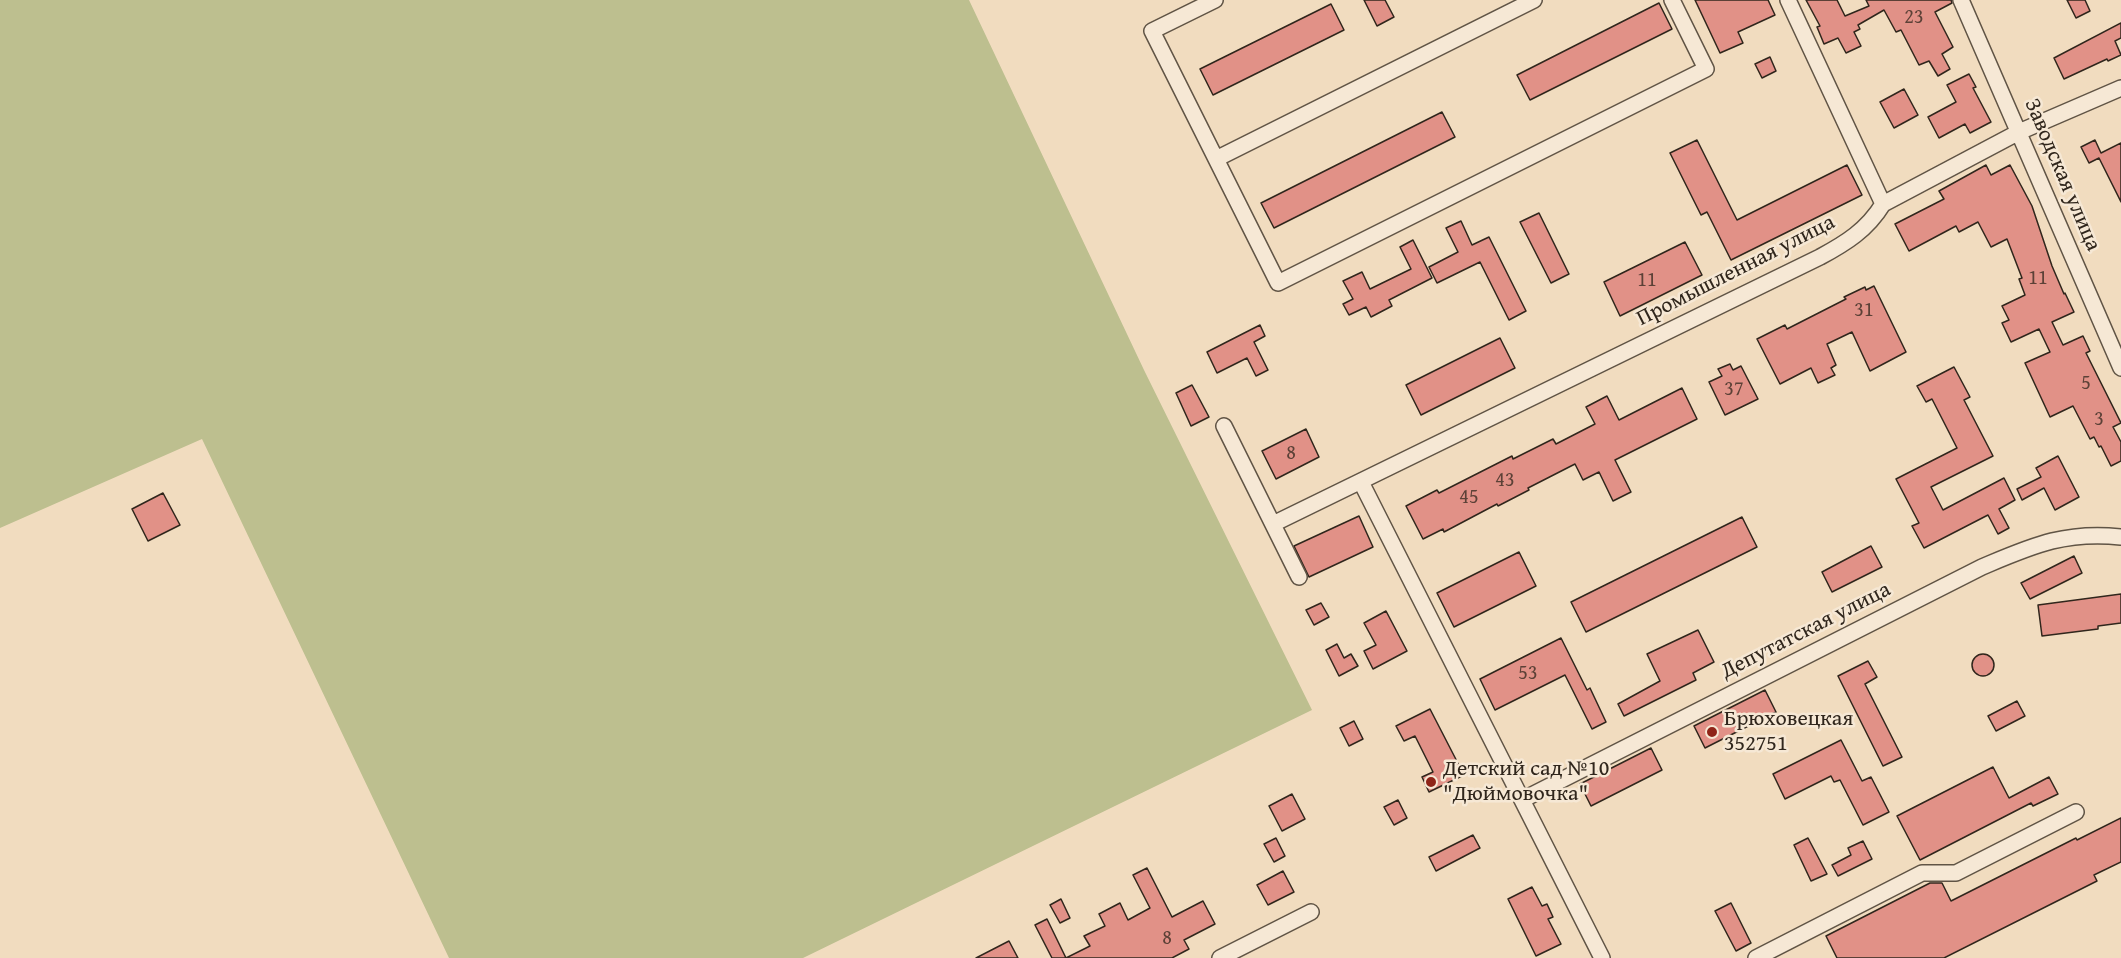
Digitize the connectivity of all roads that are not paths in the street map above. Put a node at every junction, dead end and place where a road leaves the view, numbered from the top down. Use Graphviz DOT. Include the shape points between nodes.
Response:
graph roads {
  1 [pos="1215,0"];
  2 [pos="1534,0"];
  3 [pos="1672,0"];
  4 [pos="1788,0"];
  5 [pos="1961,0"];
  6 [pos="2121,88"];
  7 [pos="2019,132"];
  8 [pos="1216,159"];
  9 [pos="1883,204"];
  10 [pos="2119,359"];
  11 [pos="1224,426"];
  12 [pos="1361,482"];
  13 [pos="1273,524"];
  14 [pos="2121,537"];
  15 [pos="1299,576"];
  16 [pos="1522,800"];
  17 [pos="2076,812"];
  18 [pos="1311,912"];
  19 [pos="1220,958"];
  20 [pos="1602,958"];
  21 [pos="1756,958"];
  1 -- 8 [label="street" via="1152,31"];
  2 -- 8 [label="street"];
  3 -- 8 [label="street" via="1706,69 1278,283"];
  4 -- 9 [label="street"];
  5 -- 7 [label="street, Заводская улица"];
  6 -- 7 [label="street, Промышленная улица"];
  7 -- 9 [label="street, Промышленная улица"];
  7 -- 10 [label="street, Заводская улица"];
  9 -- 12 [label="street, Промышленная улица" via="1861,232 1820,257"];
  11 -- 13 [label="street"];
  12 -- 13 [label="street, Промышленная улица"];
  12 -- 16 [label="street"];
  13 -- 15 [label="street"];
  14 -- 16 [label="street, Депутатская улица" via="2060,538 1982,567"];
  16 -- 20 [label="street"];
  17 -- 21 [label="street" via="1956,873 1922,873"];
  18 -- 19 [label="street"];
}
